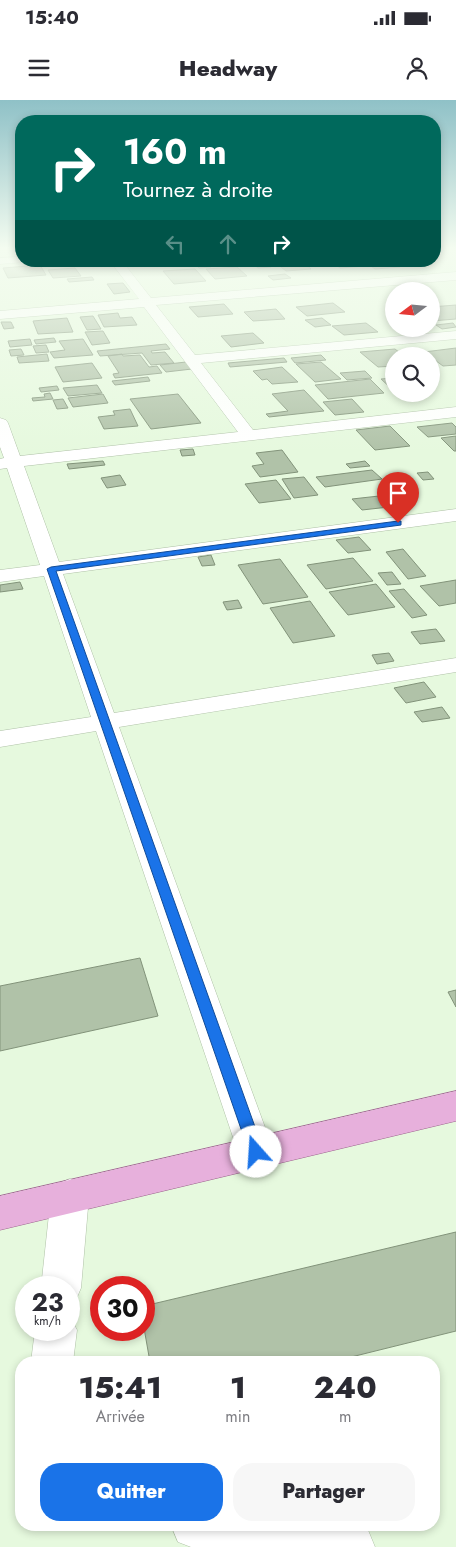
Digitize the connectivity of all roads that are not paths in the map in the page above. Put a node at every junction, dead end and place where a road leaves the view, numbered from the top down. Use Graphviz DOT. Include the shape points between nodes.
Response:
graph roads {
  1 [pos="160,318"];
  2 [pos="456,335"];
  3 [pos="191,360"];
  4 [pos="456,412"];
  5 [pos="0,423"];
  6 [pos="249,436"];
  7 [pos="7,463"];
  8 [pos="456,515"];
  9 [pos="51,569"];
  10 [pos="0,576"];
  11 [pos="456,664"];
  12 [pos="105,722"];
  13 [pos="0,739"];
  14 [pos="456,1106"];
  15 [pos="256,1152"];
  16 [pos="70,1196"];
  17 [pos="0,1213"];
  18 [pos="62,1276"];
  19 [pos="55,1341"];
  20 [pos="53,1356"];
  21 [pos="238,1531"];
  22 [pos="352,1547"];
  1 -- 3 [label="street"];
  2 -- 3 [label="street"];
  3 -- 6 [label="street"];
  4 -- 6 [label="street"];
  5 -- 7 [label="street"];
  6 -- 7 [label="street"];
  7 -- 9 [label="street"];
  8 -- 9 [label="street"];
  9 -- 10 [label="street"];
  9 -- 12 [label="street"];
  11 -- 12 [label="street"];
  12 -- 13 [label="street"];
  12 -- 15 [label="street"];
  14 -- 15 [label="main road"];
  15 -- 16 [label="main road"];
  16 -- 17 [label="main road"];
  16 -- 18 [label="street"];
  19 -- 20 [label="street"];
  21 -- 22 [label="street"];
}
